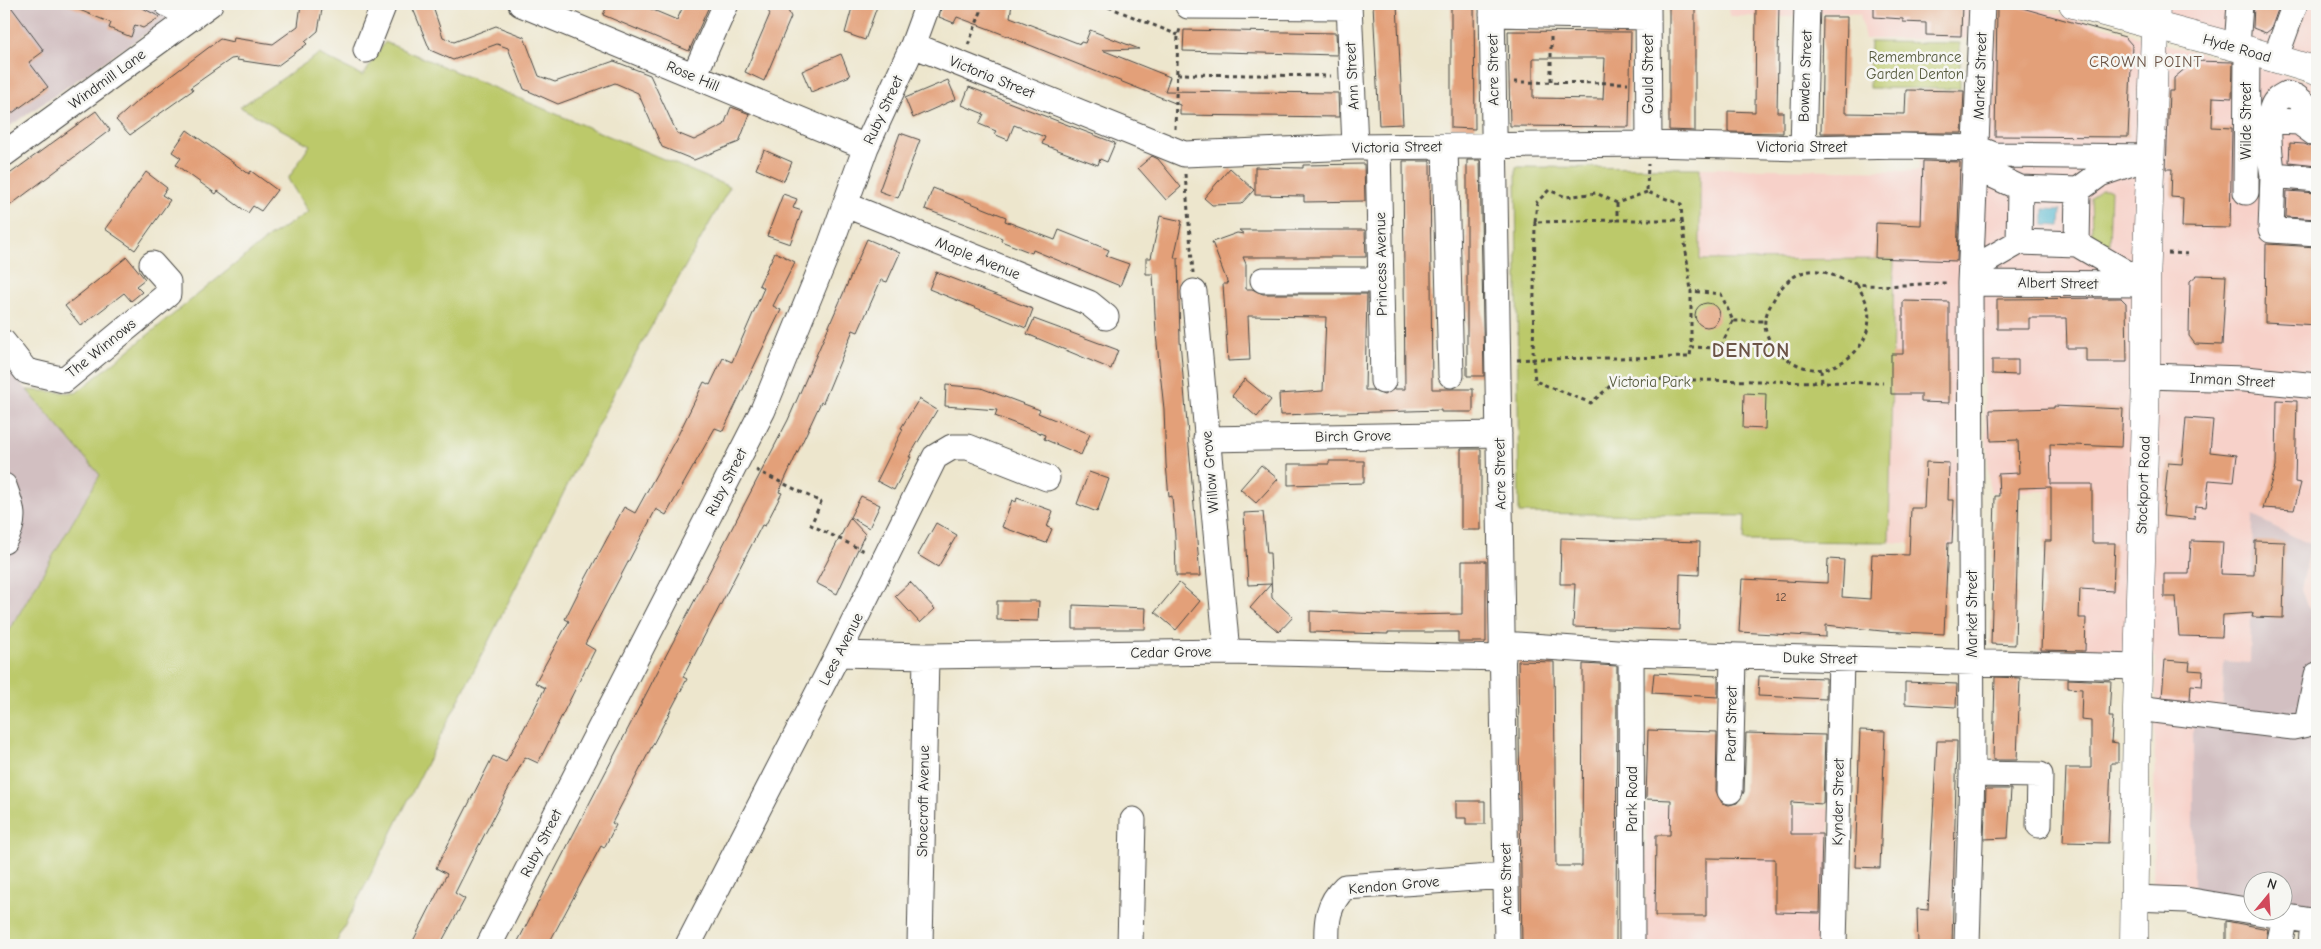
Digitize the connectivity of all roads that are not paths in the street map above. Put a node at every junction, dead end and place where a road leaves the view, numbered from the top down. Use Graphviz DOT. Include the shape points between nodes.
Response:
graph roads {
  1 [pos="167,4"];
  2 [pos="384,4"];
  3 [pos="521,4"];
  4 [pos="726,4"];
  5 [pos="928,4"];
  6 [pos="1807,4"];
  7 [pos="1982,4"];
  8 [pos="2073,4"];
  9 [pos="2240,4"];
  10 [pos="2295,4"];
  11 [pos="1188,6"];
  12 [pos="1349,6"];
  13 [pos="1492,9"];
  14 [pos="200,10"];
  15 [pos="1648,10"];
  16 [pos="570,13"];
  17 [pos="2156,14"];
  18 [pos="913,45"];
  19 [pos="2242,49"];
  20 [pos="366,50"];
  21 [pos="2275,59"];
  22 [pos="2317,71"];
  23 [pos="694,76"];
  24 [pos="2317,114"];
  25 [pos="2270,128"];
  26 [pos="2317,135"];
  27 [pos="2317,140"];
  28 [pos="1649,144"];
  29 [pos="1495,146"];
  30 [pos="866,147"];
  31 [pos="1367,147"];
  32 [pos="1445,147"];
  33 [pos="1803,148"];
  34 [pos="1977,148"];
  35 [pos="4,154"];
  36 [pos="2151,157"];
  37 [pos="2274,175"];
  38 [pos="2317,178"];
  39 [pos="2020,188"];
  40 [pos="2078,190"];
  41 [pos="2246,192"];
  42 [pos="846,205"];
  43 [pos="2317,233"];
  44 [pos="2019,242"];
  45 [pos="2076,244"];
  46 [pos="152,264"];
  47 [pos="1263,280"];
  48 [pos="1381,280"];
  49 [pos="1970,283"];
  50 [pos="2146,284"];
  51 [pos="1194,292"];
  52 [pos="1106,317"];
  53 [pos="4,343"];
  54 [pos="1451,375"];
  55 [pos="2146,376"];
  56 [pos="1383,381"];
  57 [pos="2317,386"];
  58 [pos="1499,434"];
  59 [pos="1206,439"];
  60 [pos="1047,478"];
  61 [pos="4,486"];
  62 [pos="4,541"];
  63 [pos="1503,651"];
  64 [pos="1227,652"];
  65 [pos="838,654"];
  66 [pos="1631,654"];
  67 [pos="926,656"];
  68 [pos="1733,657"];
  69 [pos="1841,659"];
  70 [pos="1972,662"];
  71 [pos="2138,667"];
  72 [pos="2317,675"];
  73 [pos="2136,708"];
  74 [pos="1972,774"];
  75 [pos="1730,791"];
  76 [pos="1133,820"];
  77 [pos="2039,825"];
  78 [pos="1506,876"];
  79 [pos="2134,898"];
  80 [pos="2244,910"];
  81 [pos="2294,921"];
  82 [pos="2284,922"];
  83 [pos="2314,930"];
  84 [pos="489,945"];
  85 [pos="688,945"];
  86 [pos="920,945"];
  87 [pos="1130,945"];
  88 [pos="1327,945"];
  89 [pos="1507,945"];
  90 [pos="1632,945"];
  91 [pos="1834,945"];
  92 [pos="1967,945"];
  93 [pos="2134,945"];
  94 [pos="2279,945"];
  1 -- 14 [label="street"];
  2 -- 20 [label="street"];
  3 -- 16 [label="street, Rose Hill"];
  4 -- 23 [label="street"];
  5 -- 18 [label="street, Ruby Street"];
  6 -- 33 [label="street, Bowden Street"];
  7 -- 34 [label="street, Market Street"];
  8 -- 17 [label="main road, Hyde Road"];
  9 -- 19 [label="street, Wilde Street"];
  10 -- 21 [label="street"];
  11 -- 12 [label="street"];
  12 -- 31 [label="street, Ann Street" via="1352,76"];
  13 -- 15 [label="street" via="1551,13"];
  13 -- 29 [label="street, Acre Street"];
  14 -- 35 [label="street, Windmill Lane"];
  15 -- 28 [label="street, Gould Street"];
  16 -- 23 [label="street, Rose Hill"];
  17 -- 19 [label="main road, Hyde Road"];
  17 -- 36 [label="main road, Stockport Road"];
  18 -- 30 [label="street, Ruby Street"];
  18 -- 31 [label="street, Victoria Street" via="1179,152"];
  19 -- 21 [label="main road, Hyde Road"];
  19 -- 41 [label="street, Wilde Street"];
  21 -- 22 [label="main road, Hyde Road"];
  23 -- 30 [label="street, Rose Hill"];
  24 -- 25 [label="street" via="2296,97 2286,94 2276,100 2270,110"];
  25 -- 26 [label="street" via="2299,122"];
  25 -- 27 [label="street"];
  25 -- 37 [label="street"];
  28 -- 29 [label="street, Victoria Street"];
  28 -- 33 [label="street, Victoria Street"];
  29 -- 32 [label="street, Victoria Street"];
  29 -- 58 [label="street, Acre Street"];
  30 -- 42 [label="street, Ruby Street"];
  31 -- 32 [label="street, Victoria Street"];
  31 -- 48 [label="street, Princess Avenue"];
  32 -- 54 [label="street"];
  33 -- 34 [label="street, Victoria Street"];
  34 -- 36 [label="street" via="1994,156"];
  34 -- 39 [label="street" via="1990,174"];
  34 -- 49 [label="street, Market Street"];
  36 -- 40 [label="street" via="2100,174"];
  36 -- 50 [label="main road, Stockport Road"];
  37 -- 38 [label="street"];
  37 -- 43 [label="street" via="2271,230"];
  39 -- 40 [label="street"];
  39 -- 44 [label="street"];
  40 -- 45 [label="street"];
  42 -- 52 [label="street, Maple Avenue" via="1090,303"];
  42 -- 84 [label="street, Ruby Street" via="763,410"];
  44 -- 45 [label="street"];
  44 -- 49 [label="street" via="1986,261"];
  45 -- 50 [label="street"];
  46 -- 53 [label="street, The Winnows" via="168,282 168,294 64,380 26,371"];
  47 -- 48 [label="street"];
  48 -- 56 [label="street, Princess Avenue"];
  49 -- 50 [label="street, Albert Street"];
  49 -- 70 [label="street, Market Street"];
  50 -- 55 [label="main road, Stockport Road"];
  51 -- 59 [label="street, Willow Grove"];
  55 -- 57 [label="street, Inman Street" via="2245,379"];
  55 -- 71 [label="main road, Stockport Road"];
  58 -- 59 [label="street, Birch Grove"];
  58 -- 63 [label="street, Acre Street"];
  59 -- 64 [label="street, Willow Grove"];
  60 -- 65 [label="street, Lees Avenue" via="968,447 952,448 935,457"];
  61 -- 62 [label="street" via="14,511"];
  63 -- 64 [label="street, Cedar Grove"];
  63 -- 66 [label="street, Duke Street"];
  63 -- 78 [label="street, Acre Street"];
  64 -- 67 [label="street, Cedar Grove"];
  65 -- 67 [label="street, Cedar Grove"];
  65 -- 85 [label="street, Lees Avenue"];
  66 -- 68 [label="street, Duke Street"];
  66 -- 90 [label="street, Park Road"];
  67 -- 86 [label="street, Shoecroft Avenue"];
  68 -- 69 [label="street, Duke Street"];
  68 -- 75 [label="street, Peart Street"];
  69 -- 70 [label="street, Duke Street"];
  69 -- 91 [label="street, Kynder Street"];
  70 -- 71 [label="street, Duke Street"];
  70 -- 74 [label="street, Market Street"];
  71 -- 73 [label="main road, Stockport Road"];
  72 -- 73 [label="street" via="2307,724 2293,727"];
  73 -- 79 [label="main road, Stockport Road"];
  74 -- 77 [label="street" via="2040,775"];
  74 -- 92 [label="street, Market Street"];
  76 -- 87 [label="street"];
  78 -- 88 [label="street, Kendon Grove" via="1345,888 1331,903 1326,928"];
  78 -- 89 [label="street, Acre Street"];
  79 -- 80 [label="street" via="2186,900"];
  79 -- 93 [label="main road, Stockport Road"];
  81 -- 83 [label="street"];
  82 -- 94 [label="street"];
}
